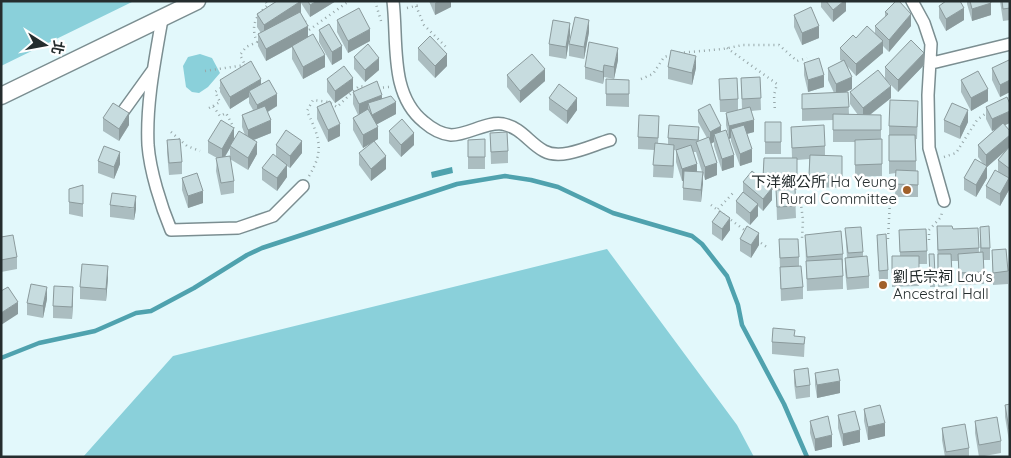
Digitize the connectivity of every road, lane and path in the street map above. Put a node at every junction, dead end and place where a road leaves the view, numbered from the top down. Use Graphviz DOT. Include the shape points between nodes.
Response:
graph roads {
  1 [pos="197,1"];
  2 [pos="265,1"];
  3 [pos="349,1"];
  4 [pos="393,1"];
  5 [pos="912,1"];
  6 [pos="404,9"];
  7 [pos="162,19"];
  8 [pos="305,21"];
  9 [pos="1010,44"];
  10 [pos="446,47"];
  11 [pos="727,48"];
  12 [pos="807,58"];
  13 [pos="932,63"];
  14 [pos="245,65"];
  15 [pos="154,68"];
  16 [pos="248,70"];
  17 [pos="205,71"];
  18 [pos="640,79"];
  19 [pos="223,86"];
  20 [pos="382,89"];
  21 [pos="1,96"];
  22 [pos="213,106"];
  23 [pos="209,108"];
  24 [pos="993,108"];
  25 [pos="775,112"];
  26 [pos="122,113"];
  27 [pos="234,128"];
  28 [pos="171,132"];
  29 [pos="610,140"];
  30 [pos="200,151"];
  31 [pos="933,161"];
  32 [pos="303,186"];
  33 [pos="734,192"];
  34 [pos="800,197"];
  35 [pos="890,200"];
  36 [pos="944,201"];
  37 [pos="711,205"];
  38 [pos="718,209"];
  39 [pos="941,217"];
  40 [pos="802,239"];
  41 [pos="888,239"];
  42 [pos="929,240"];
  43 [pos="768,248"];
  1 -- 7 [label="main road"];
  2 -- 14 [label="path" via="268,5 255,20 256,42 240,55"];
  3 -- 8 [label="path" via="310,30"];
  4 -- 29 [label="street" via="400,84 405,100 433,130 452,135 502,124 518,130 544,151 557,155"];
  5 -- 13 [label="street" via="930,37"];
  6 -- 10 [label="path" via="418,5 424,25"];
  7 -- 15 [label="street"];
  7 -- 21 [label="main road"];
  9 -- 13 [label="street"];
  11 -- 12 [label="path" via="742,44 779,46 797,60"];
  11 -- 18 [label="path" via="688,51 664,57 653,74"];
  11 -- 25 [label="path" via="777,84"];
  13 -- 31 [label="street" via="928,95 929,148"];
  14 -- 16 [label="path"];
  14 -- 17 [label="path"];
  15 -- 26 [label="street"];
  15 -- 32 [label="street" via="148,147 162,209 171,230 238,228 273,216"];
  19 -- 22 [label="path" via="215,92 220,102"];
  20 -- 32 [label="path" via="359,86 338,106 313,100 307,110 320,142 314,167"];
  22 -- 23 [label="path"];
  22 -- 27 [label="path" via="220,116 226,113"];
  24 -- 31 [label="path" via="977,120 956,153"];
  28 -- 30 [label="path" via="187,146"];
  31 -- 36 [label="street"];
  33 -- 38 [label="path"];
  34 -- 40 [label="path"];
  35 -- 41 [label="path"];
  37 -- 38 [label="path"];
  38 -- 43 [label="path"];
  39 -- 42 [label="path" via="929,230"];
}
